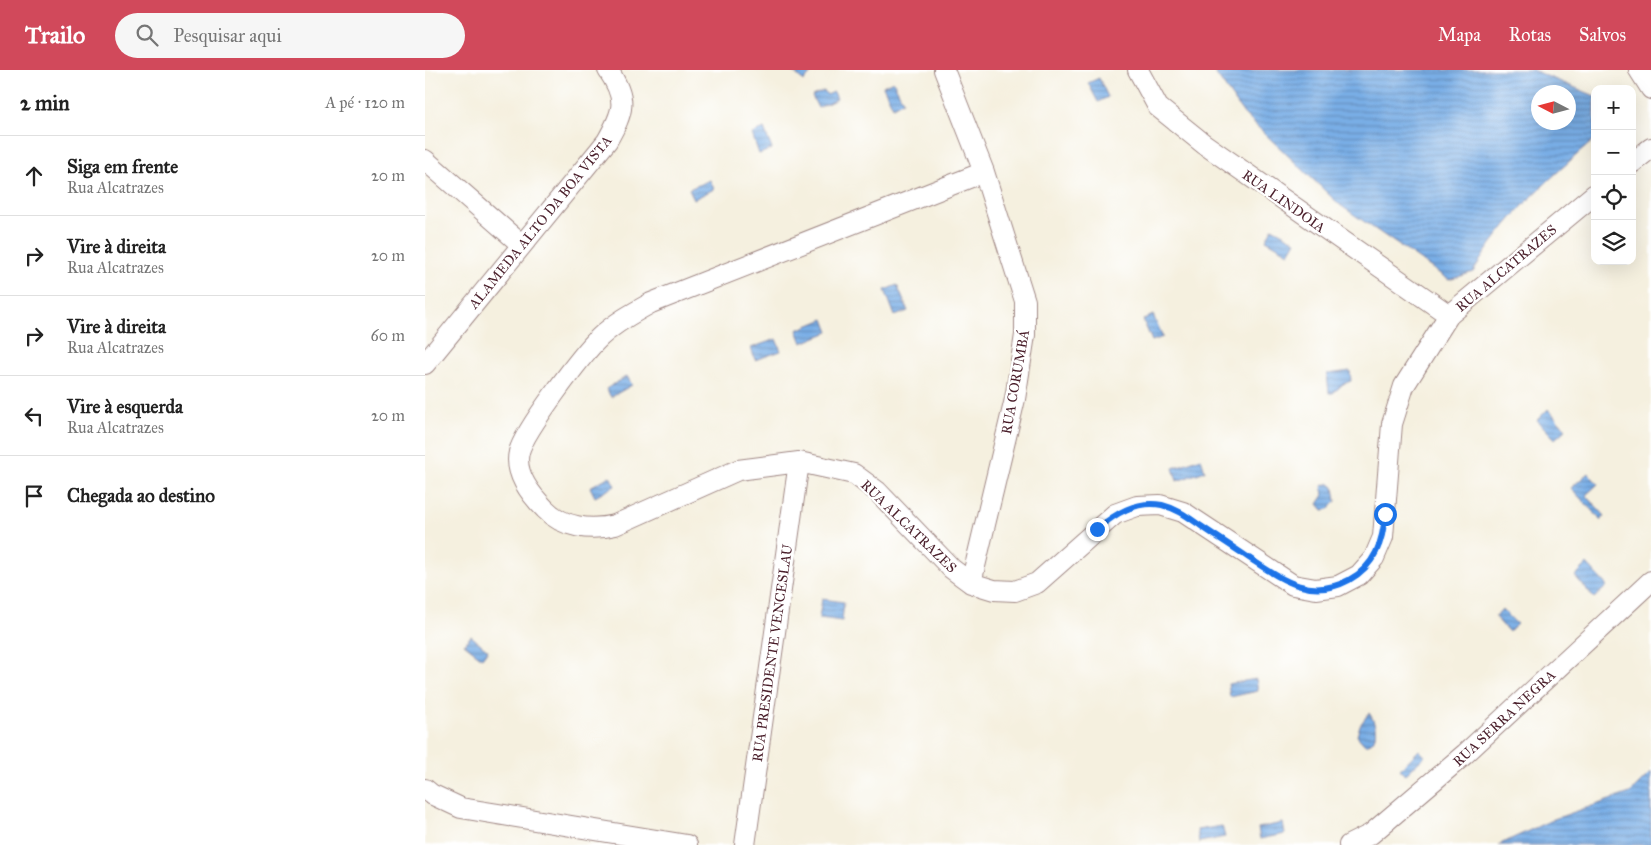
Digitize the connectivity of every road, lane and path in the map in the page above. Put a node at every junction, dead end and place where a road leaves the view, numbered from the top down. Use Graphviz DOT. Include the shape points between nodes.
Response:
graph roads {
  1 [pos="608,70"];
  2 [pos="944,70"];
  3 [pos="1138,70"];
  4 [pos="1639,70"];
  5 [pos="1651,89"];
  6 [pos="1651,148"];
  7 [pos="425,160"];
  8 [pos="1636,161"];
  9 [pos="984,172"];
  10 [pos="1591,197"];
  11 [pos="522,245"];
  12 [pos="1449,315"];
  13 [pos="425,364"];
  14 [pos="799,462"];
  15 [pos="1651,581"];
  16 [pos="971,583"];
  17 [pos="425,789"];
  18 [pos="687,845"];
  19 [pos="745,845"];
  20 [pos="1349,845"];
  1 -- 11 [label="street, ALAMEDA ALTO DA BOA VISTA" via="622,94 618,122 607,141"];
  2 -- 9 [label="street, RUA CORUMBÁ"];
  3 -- 12 [label="street, RUA LINDOIA" via="1158,107 1204,144"];
  4 -- 5 [label="street"];
  6 -- 8 [label="street"];
  7 -- 11 [label="street"];
  9 -- 14 [label="street, RUA ALCATRAZES" via="627,316 599,338 583,358 532,426 519,453 521,474 532,497 549,514 571,526 596,530 615,525 738,470"];
  9 -- 16 [label="street, RUA CORUMBÁ" via="1025,301 1025,335 1015,399"];
  10 -- 12 [label="street, RUA ALCATRAZES"];
  11 -- 13 [label="street, ALAMEDA ALTO DA BOA VISTA"];
  12 -- 16 [label="street, RUA ALCATRAZES" via="1404,386 1392,424 1383,537 1374,558 1359,575 1338,586 1316,589 1293,585 1183,512 1161,505 1137,506 1115,514 1037,583 1015,591 994,590"];
  14 -- 16 [label="street, RUA ALCATRAZES" via="854,474 877,491 937,554"];
  14 -- 19 [label="street, RUA PRESIDENTE VENCESLAU"];
  15 -- 20 [label="street, RUA SERRA NEGRA" via="1465,754 1371,834"];
  17 -- 18 [label="street" via="461,808"];
}
